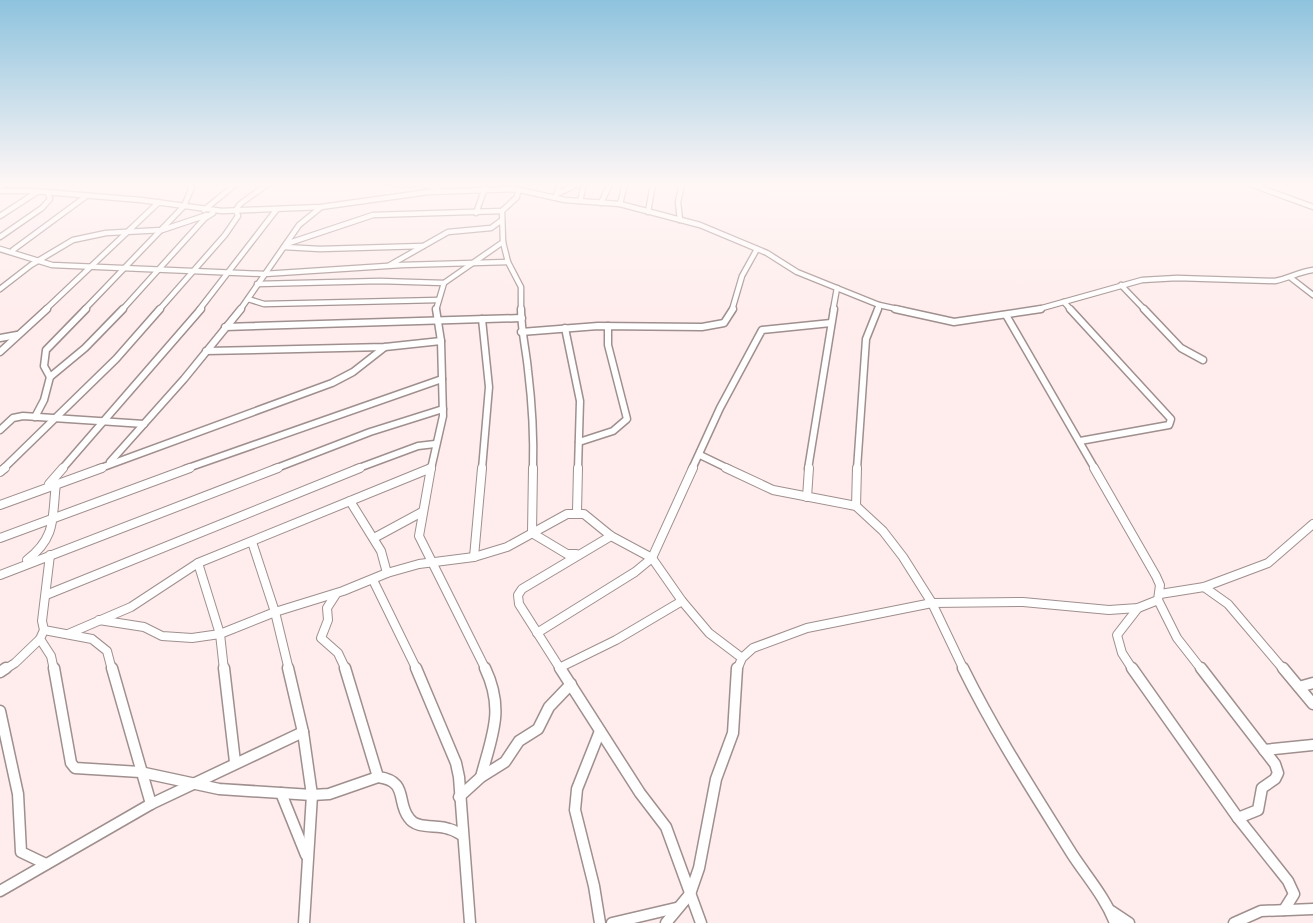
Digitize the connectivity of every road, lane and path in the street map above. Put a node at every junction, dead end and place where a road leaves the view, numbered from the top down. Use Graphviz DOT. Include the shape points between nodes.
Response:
graph roads {
  1 [pos="14,227"];
  2 [pos="44,227"];
  3 [pos="135,227"];
  4 [pos="165,227"];
  5 [pos="171,227"];
  6 [pos="197,227"];
  7 [pos="227,227"];
  8 [pos="264,227"];
  9 [pos="298,227"];
  10 [pos="337,227"];
  11 [pos="492,227"];
  12 [pos="502,227"];
  13 [pos="706,227"];
  14 [pos="162,230"];
  15 [pos="130,232"];
  16 [pos="0,237"];
  17 [pos="503,242"];
  18 [pos="285,245"];
  19 [pos="423,246"];
  20 [pos="0,249"];
  21 [pos="757,249"];
  22 [pos="13,250"];
  23 [pos="36,262"];
  24 [pos="508,262"];
  25 [pos="474,263"];
  26 [pos="388,266"];
  27 [pos="89,268"];
  28 [pos="122,270"];
  29 [pos="1313,270"];
  30 [pos="160,271"];
  31 [pos="193,273"];
  32 [pos="229,274"];
  33 [pos="264,274"];
  34 [pos="1291,278"];
  35 [pos="444,283"];
  36 [pos="257,284"];
  37 [pos="1121,285"];
  38 [pos="837,288"];
  39 [pos="0,289"];
  40 [pos="1313,296"];
  41 [pos="248,299"];
  42 [pos="438,300"];
  43 [pos="1065,302"];
  44 [pos="879,305"];
  45 [pos="1006,315"];
  46 [pos="522,318"];
  47 [pos="482,319"];
  48 [pos="438,320"];
  49 [pos="831,323"];
  50 [pos="608,326"];
  51 [pos="225,327"];
  52 [pos="565,328"];
  53 [pos="521,332"];
  54 [pos="17,335"];
  55 [pos="0,338"];
  56 [pos="441,341"];
  57 [pos="385,346"];
  58 [pos="207,351"];
  59 [pos="0,352"];
  60 [pos="1203,360"];
  61 [pos="50,377"];
  62 [pos="442,379"];
  63 [pos="443,409"];
  64 [pos="35,417"];
  65 [pos="54,418"];
  66 [pos="107,420"];
  67 [pos="144,424"];
  68 [pos="0,430"];
  69 [pos="1080,441"];
  70 [pos="579,442"];
  71 [pos="435,444"];
  72 [pos="700,455"];
  73 [pos="106,465"];
  74 [pos="431,468"];
  75 [pos="0,472"];
  76 [pos="56,483"];
  77 [pos="47,487"];
  78 [pos="807,497"];
  79 [pos="351,501"];
  80 [pos="0,505"];
  81 [pos="856,506"];
  82 [pos="422,512"];
  83 [pos="577,512"];
  84 [pos="53,518"];
  85 [pos="1313,524"];
  86 [pos="532,533"];
  87 [pos="611,536"];
  88 [pos="0,538"];
  89 [pos="374,538"];
  90 [pos="252,542"];
  91 [pos="50,555"];
  92 [pos="578,555"];
  93 [pos="474,557"];
  94 [pos="652,558"];
  95 [pos="198,563"];
  96 [pos="431,563"];
  97 [pos="16,568"];
  98 [pos="387,573"];
  99 [pos="0,575"];
  100 [pos="373,580"];
  101 [pos="1204,587"];
  102 [pos="337,592"];
  103 [pos="46,595"];
  104 [pos="1159,597"];
  105 [pos="682,601"];
  106 [pos="932,603"];
  107 [pos="1138,608"];
  108 [pos="275,612"];
  109 [pos="99,620"];
  110 [pos="537,633"];
  111 [pos="68,634"];
  112 [pos="220,634"];
  113 [pos="42,635"];
  114 [pos="742,658"];
  115 [pos="559,668"];
  116 [pos="0,672"];
  117 [pos="1313,682"];
  118 [pos="571,684"];
  119 [pos="1299,687"];
  120 [pos="1313,704"];
  121 [pos="0,711"];
  122 [pos="600,731"];
  123 [pos="303,732"];
  124 [pos="1313,745"];
  125 [pos="1264,750"];
  126 [pos="235,762"];
  127 [pos="140,772"];
  128 [pos="378,777"];
  129 [pos="481,777"];
  130 [pos="192,784"];
  131 [pos="281,793"];
  132 [pos="312,795"];
  133 [pos="459,797"];
  134 [pos="151,804"];
  135 [pos="1238,818"];
  136 [pos="462,835"];
  137 [pos="307,858"];
  138 [pos="46,864"];
  139 [pos="0,891"];
  140 [pos="690,894"];
  141 [pos="677,907"];
  142 [pos="1313,909"];
  143 [pos="1284,910"];
  144 [pos="1111,912"];
  145 [pos="304,923"];
  146 [pos="470,923"];
  147 [pos="600,923"];
  148 [pos="612,923"];
  149 [pos="666,923"];
  150 [pos="700,923"];
  151 [pos="1115,923"];
  152 [pos="1129,923"];
  153 [pos="1234,923"];
  1 -- 16 [label="street"];
  2 -- 22 [label="street"];
  3 -- 15 [label="street"];
  4 -- 14 [label="street"];
  5 -- 14 [label="street"];
  6 -- 30 [label="street"];
  7 -- 31 [label="street"];
  8 -- 32 [label="street"];
  9 -- 18 [label="street"];
  10 -- 18 [label="street"];
  11 -- 19 [label="street" via="447,232"];
  12 -- 17 [label="street"];
  13 -- 21 [label="street"];
  14 -- 15 [label="street"];
  14 -- 28 [label="street"];
  15 -- 23 [label="street" via="74,240"];
  15 -- 27 [label="street"];
  17 -- 24 [label="street"];
  17 -- 25 [label="street"];
  18 -- 19 [label="street" via="320,249"];
  18 -- 33 [label="street"];
  19 -- 26 [label="street"];
  20 -- 22 [label="street"];
  21 -- 38 [label="street" via="797,272"];
  21 -- 50 [label="street" via="724,323 702,327"];
  22 -- 23 [label="street"];
  23 -- 27 [label="street"];
  23 -- 39 [label="street"];
  24 -- 25 [label="street"];
  24 -- 46 [label="street" via="521,287"];
  25 -- 26 [label="street"];
  25 -- 35 [label="street"];
  26 -- 33 [label="street"];
  27 -- 28 [label="street"];
  27 -- 54 [label="street"];
  28 -- 30 [label="street"];
  28 -- 61 [label="street" via="46,350 44,366"];
  29 -- 34 [label="street"];
  30 -- 31 [label="street"];
  30 -- 61 [label="street" via="85,348"];
  31 -- 32 [label="street"];
  31 -- 65 [label="street" via="123,351"];
  32 -- 33 [label="street"];
  32 -- 66 [label="street"];
  33 -- 36 [label="street"];
  34 -- 37 [label="street" via="1155,279"];
  34 -- 40 [label="street"];
  35 -- 36 [label="street"];
  35 -- 42 [label="street"];
  36 -- 41 [label="street"];
  37 -- 43 [label="street"];
  37 -- 60 [label="street" via="1186,352"];
  38 -- 44 [label="street"];
  38 -- 49 [label="street"];
  41 -- 42 [label="street" via="264,304"];
  41 -- 51 [label="street"];
  42 -- 48 [label="street"];
  43 -- 45 [label="street"];
  43 -- 69 [label="street" via="1172,419 1169,425 1156,429"];
  44 -- 45 [label="street" via="954,322"];
  44 -- 81 [label="street" via="866,339"];
  45 -- 69 [label="street"];
  46 -- 47 [label="street"];
  46 -- 53 [label="street"];
  47 -- 48 [label="street"];
  47 -- 93 [label="street" via="488,405"];
  48 -- 51 [label="street"];
  48 -- 56 [label="street"];
  49 -- 72 [label="street" via="762,330"];
  49 -- 78 [label="street" via="809,458"];
  50 -- 52 [label="street"];
  50 -- 70 [label="street" via="608,345 627,419 605,434"];
  51 -- 58 [label="street"];
  52 -- 53 [label="street"];
  52 -- 70 [label="street" via="580,401"];
  53 -- 86 [label="street" via="534,436"];
  54 -- 55 [label="street"];
  54 -- 59 [label="street"];
  56 -- 57 [label="street"];
  56 -- 62 [label="street"];
  57 -- 58 [label="street"];
  57 -- 73 [label="street" via="353,372 332,383"];
  58 -- 67 [label="street"];
  61 -- 64 [label="street"];
  62 -- 63 [label="street"];
  62 -- 84 [label="street"];
  63 -- 71 [label="street"];
  63 -- 91 [label="street" via="369,432"];
  64 -- 65 [label="street"];
  64 -- 68 [label="street" via="18,416"];
  65 -- 66 [label="street"];
  65 -- 75 [label="street"];
  66 -- 67 [label="street"];
  66 -- 77 [label="street"];
  67 -- 73 [label="street"];
  69 -- 104 [label="street" via="1156,576"];
  70 -- 83 [label="street"];
  71 -- 74 [label="street"];
  71 -- 103 [label="street" via="388,456"];
  72 -- 78 [label="street" via="773,490"];
  72 -- 94 [label="street"];
  73 -- 76 [label="street"];
  74 -- 79 [label="street"];
  74 -- 82 [label="street"];
  76 -- 77 [label="street"];
  76 -- 84 [label="street"];
  77 -- 80 [label="street"];
  78 -- 81 [label="street"];
  79 -- 89 [label="street"];
  79 -- 90 [label="street"];
  81 -- 106 [label="street" via="893,543"];
  82 -- 89 [label="street"];
  82 -- 96 [label="street" via="418,536"];
  83 -- 86 [label="street"];
  83 -- 87 [label="street"];
  84 -- 88 [label="street"];
  84 -- 97 [label="street" via="46,545"];
  85 -- 101 [label="street" via="1268,563"];
  86 -- 92 [label="street" via="561,551"];
  86 -- 93 [label="street" via="507,547"];
  87 -- 92 [label="street"];
  87 -- 94 [label="street"];
  89 -- 98 [label="street"];
  90 -- 95 [label="street"];
  90 -- 108 [label="street"];
  91 -- 97 [label="street"];
  91 -- 103 [label="street"];
  92 -- 110 [label="street" via="533,581 518,595 519,604"];
  93 -- 96 [label="street"];
  94 -- 105 [label="street"];
  94 -- 110 [label="street"];
  95 -- 109 [label="street" via="131,607"];
  95 -- 112 [label="street"];
  96 -- 98 [label="street"];
  96 -- 129 [label="street" via="494,687 497,718"];
  97 -- 99 [label="street"];
  98 -- 100 [label="street"];
  100 -- 102 [label="street"];
  100 -- 133 [label="street" via="406,644 456,763"];
  101 -- 104 [label="street"];
  101 -- 119 [label="street" via="1228,604"];
  102 -- 108 [label="street"];
  102 -- 128 [label="street" via="327,608 328,620 321,639 343,661"];
  103 -- 113 [label="street"];
  104 -- 107 [label="street"];
  104 -- 125 [label="street" via="1177,638"];
  105 -- 114 [label="street" via="709,633"];
  105 -- 115 [label="street"];
  106 -- 107 [label="street" via="1023,602 1109,610"];
  106 -- 114 [label="street" via="807,628 753,648"];
  106 -- 144 [label="street" via="984,711"];
  107 -- 135 [label="street" via="1117,635 1122,653"];
  108 -- 112 [label="street"];
  108 -- 123 [label="street"];
  109 -- 111 [label="street"];
  109 -- 112 [label="street" via="144,627 162,636 192,638"];
  110 -- 115 [label="street"];
  111 -- 113 [label="street"];
  111 -- 127 [label="street" via="92,639 107,651"];
  112 -- 126 [label="street"];
  113 -- 116 [label="street" via="15,663"];
  113 -- 127 [label="street" via="51,657 71,763 75,768 91,771"];
  114 -- 140 [label="street" via="737,669 733,733 716,779 699,868"];
  115 -- 118 [label="street"];
  117 -- 119 [label="street"];
  118 -- 122 [label="street"];
  118 -- 129 [label="street" via="549,707 538,729 519,741 506,762"];
  119 -- 120 [label="street"];
  121 -- 138 [label="street" via="18,794 21,852"];
  122 -- 140 [label="street" via="666,827"];
  122 -- 147 [label="street" via="577,789 575,810"];
  123 -- 126 [label="street"];
  123 -- 132 [label="street"];
  124 -- 125 [label="street"];
  125 -- 135 [label="street" via="1278,773 1262,788 1258,810"];
  126 -- 130 [label="street"];
  127 -- 130 [label="street"];
  127 -- 134 [label="street"];
  128 -- 132 [label="street" via="329,794"];
  128 -- 136 [label="street" via="400,788 408,818 416,824 448,828"];
  129 -- 133 [label="street"];
  130 -- 131 [label="street"];
  130 -- 134 [label="street"];
  131 -- 132 [label="street"];
  131 -- 137 [label="street"];
  132 -- 137 [label="street"];
  133 -- 136 [label="street"];
  134 -- 138 [label="street"];
  135 -- 143 [label="street" via="1293,888 1294,894"];
  136 -- 146 [label="street"];
  137 -- 145 [label="street"];
  138 -- 139 [label="street"];
  140 -- 141 [label="street"];
  140 -- 150 [label="street"];
  141 -- 148 [label="street"];
  141 -- 149 [label="street"];
  142 -- 143 [label="street"];
  143 -- 153 [label="street" via="1261,911"];
  144 -- 151 [label="street"];
  144 -- 152 [label="street"];
}
